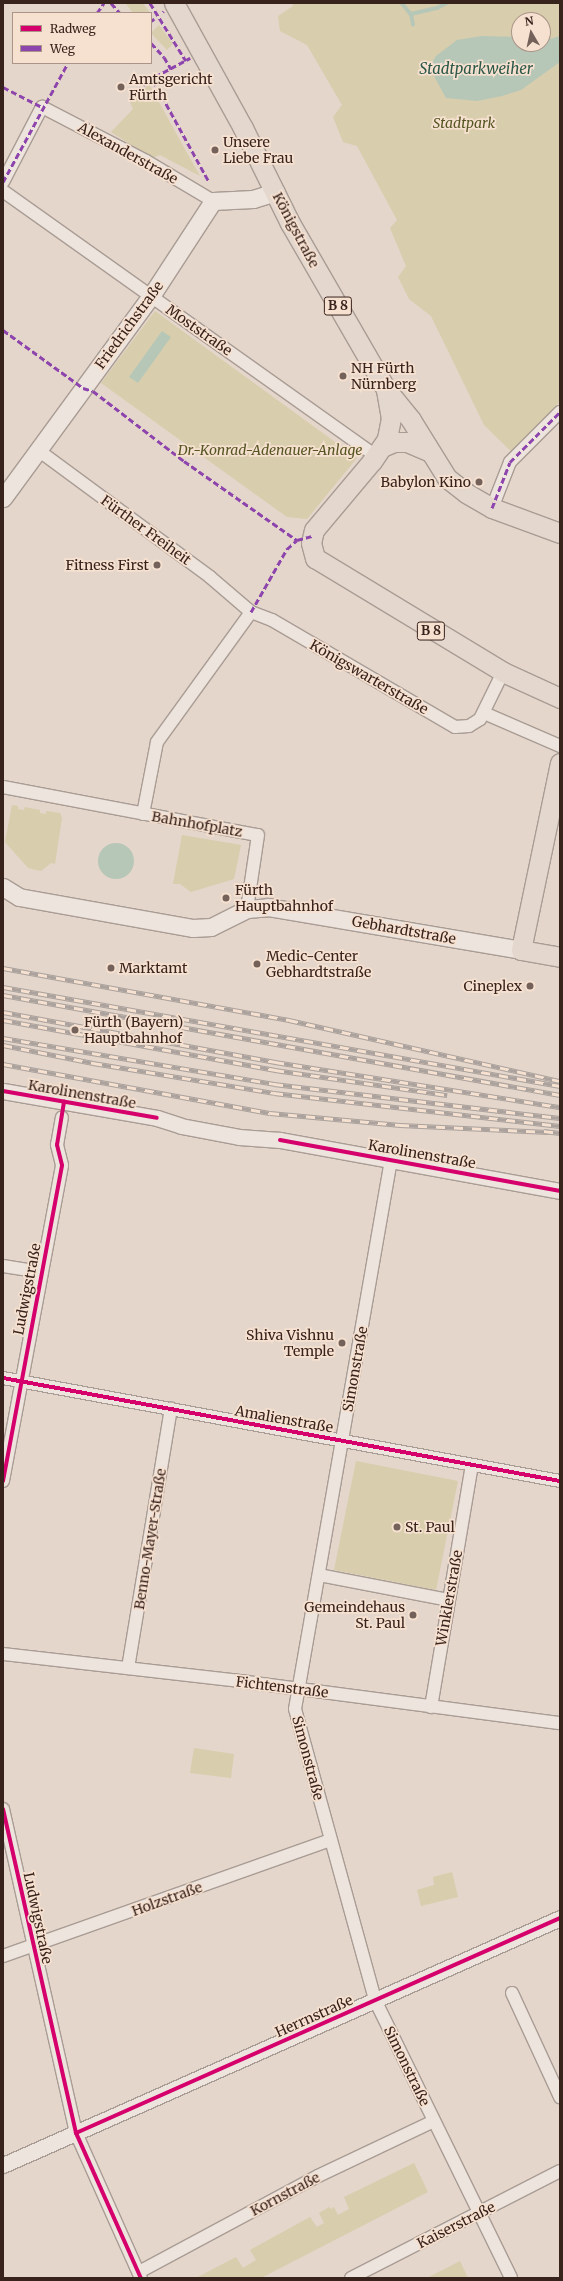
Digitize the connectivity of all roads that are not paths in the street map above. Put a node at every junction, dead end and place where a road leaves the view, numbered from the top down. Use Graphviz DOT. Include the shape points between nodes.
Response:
graph roads {
  1 [pos="174,3"];
  2 [pos="3,182"];
  3 [pos="3,191"];
  4 [pos="276,192"];
  5 [pos="213,201"];
  6 [pos="151,296"];
  7 [pos="386,389"];
  8 [pos="560,412"];
  9 [pos="38,450"];
  10 [pos="379,451"];
  11 [pos="428,451"];
  12 [pos="3,498"];
  13 [pos="492,508"];
  14 [pos="560,533"];
  15 [pos="251,612"];
  16 [pos="503,672"];
  17 [pos="560,698"];
  18 [pos="484,713"];
  19 [pos="560,746"];
  20 [pos="560,763"];
  21 [pos="3,787"];
  22 [pos="144,814"];
  23 [pos="3,887"];
  24 [pos="247,909"];
  25 [pos="522,950"];
  26 [pos="560,957"];
  27 [pos="3,1091"];
  28 [pos="62,1117"];
  29 [pos="391,1160"];
  30 [pos="560,1191"];
  31 [pos="3,1266"];
  32 [pos="41,1272"];
  33 [pos="3,1378"];
  34 [pos="21,1381"];
  35 [pos="171,1409"];
  36 [pos="343,1441"];
  37 [pos="472,1465"];
  38 [pos="3,1481"];
  39 [pos="560,1482"];
  40 [pos="319,1575"];
  41 [pos="449,1600"];
  42 [pos="3,1654"];
  43 [pos="128,1668"];
  44 [pos="298,1688"];
  45 [pos="431,1707"];
  46 [pos="560,1723"];
  47 [pos="3,1809"];
  48 [pos="330,1840"];
  49 [pos="560,1918"];
  50 [pos="33,1946"];
  51 [pos="3,1956"];
  52 [pos="512,1993"];
  53 [pos="375,2000"];
  54 [pos="560,2097"];
  55 [pos="434,2121"];
  56 [pos="76,2133"];
  57 [pos="3,2165"];
  58 [pos="560,2171"];
  59 [pos="480,2212"];
  60 [pos="140,2275"];
  61 [pos="351,2278"];
  62 [pos="511,2278"];
  1 -- 4 [label="main road, Königstraße / B 8"];
  2 -- 5 [label="street, Alexanderstraße" via="42,107 146,161"];
  3 -- 6 [label="street, Moststraße"];
  4 -- 5 [label="main road" via="253,199"];
  4 -- 7 [label="main road, Königstraße / B 8" via="290,223"];
  5 -- 6 [label="main road, Friedrichstraße"];
  6 -- 9 [label="main road, Friedrichstraße"];
  6 -- 10 [label="street, Moststraße"];
  7 -- 10 [label="main road, B 8" via="391,418 387,439"];
  7 -- 11 [label="main road, Königstraße / B 8" via="411,420"];
  8 -- 13 [label="street" via="510,462"];
  9 -- 12 [label="main road, Friedrichstraße"];
  9 -- 15 [label="street, Fürther Freiheit" via="210,577"];
  10 -- 11 [label="main road" via="394,442 407,442"];
  10 -- 16 [label="main road, B 8" via="317,525 312,543 322,564"];
  11 -- 13 [label="main road, B 8" via="447,478"];
  13 -- 14 [label="main road, B 8"];
  15 -- 18 [label="street, Königswarterstraße" via="272,620 455,727 470,726"];
  15 -- 22 [label="street" via="157,742"];
  16 -- 17 [label="main road, B 8"];
  16 -- 18 [label="street, Königswarterstraße"];
  18 -- 19 [label="street"];
  20 -- 25 [label="main road"];
  21 -- 22 [label="street, Bahnhofplatz"];
  22 -- 24 [label="street, Bahnhofplatz" via="258,835"];
  23 -- 24 [label="main road" via="19,897 193,928 211,927"];
  24 -- 25 [label="main road, Gebhardtstraße" via="268,907"];
  25 -- 26 [label="main road, Gebhardtstraße"];
  27 -- 29 [label="street, Karolinenstraße" via="157,1118 181,1126 239,1137 280,1140"];
  28 -- 32 [label="street, Ludwigstraße" via="57,1145 62,1164"];
  29 -- 30 [label="street, Karolinenstraße"];
  29 -- 36 [label="street, Simonstraße"];
  31 -- 32 [label="street"];
  32 -- 34 [label="street, Ludwigstraße"];
  33 -- 34 [label="street, Amalienstraße"];
  34 -- 35 [label="street, Amalienstraße"];
  34 -- 38 [label="street, Ludwigstraße"];
  35 -- 36 [label="street, Amalienstraße"];
  35 -- 43 [label="street, Benno-Mayer-Straße"];
  36 -- 37 [label="street, Amalienstraße"];
  36 -- 40 [label="street, Simonstraße"];
  37 -- 39 [label="street, Amalienstraße"];
  37 -- 41 [label="street, Winklerstraße"];
  40 -- 41 [label="street"];
  40 -- 44 [label="street, Simonstraße"];
  41 -- 45 [label="street, Winklerstraße"];
  42 -- 43 [label="street, Fichtenstraße"];
  43 -- 44 [label="street, Fichtenstraße"];
  44 -- 45 [label="street, Fichtenstraße"];
  44 -- 48 [label="street, Simonstraße" via="296,1709"];
  45 -- 46 [label="street, Fichtenstraße"];
  47 -- 50 [label="street, Ludwigstraße"];
  48 -- 50 [label="street, Holzstraße"];
  48 -- 53 [label="street, Simonstraße"];
  49 -- 53 [label="street, Herrnstraße"];
  50 -- 51 [label="street, Holzstraße"];
  50 -- 56 [label="street, Ludwigstraße"];
  52 -- 54 [label="street"];
  53 -- 55 [label="street, Simonstraße"];
  53 -- 56 [label="street, Herrnstraße"];
  55 -- 59 [label="street, Simonstraße"];
  55 -- 60 [label="street, Kornstraße" via="318,2176"];
  56 -- 57 [label="street, Herrnstraße"];
  56 -- 60 [label="street, Ludwigstraße"];
  58 -- 59 [label="street, Kaiserstraße"];
  59 -- 61 [label="street, Kaiserstraße"];
  59 -- 62 [label="street, Simonstraße"];
}
